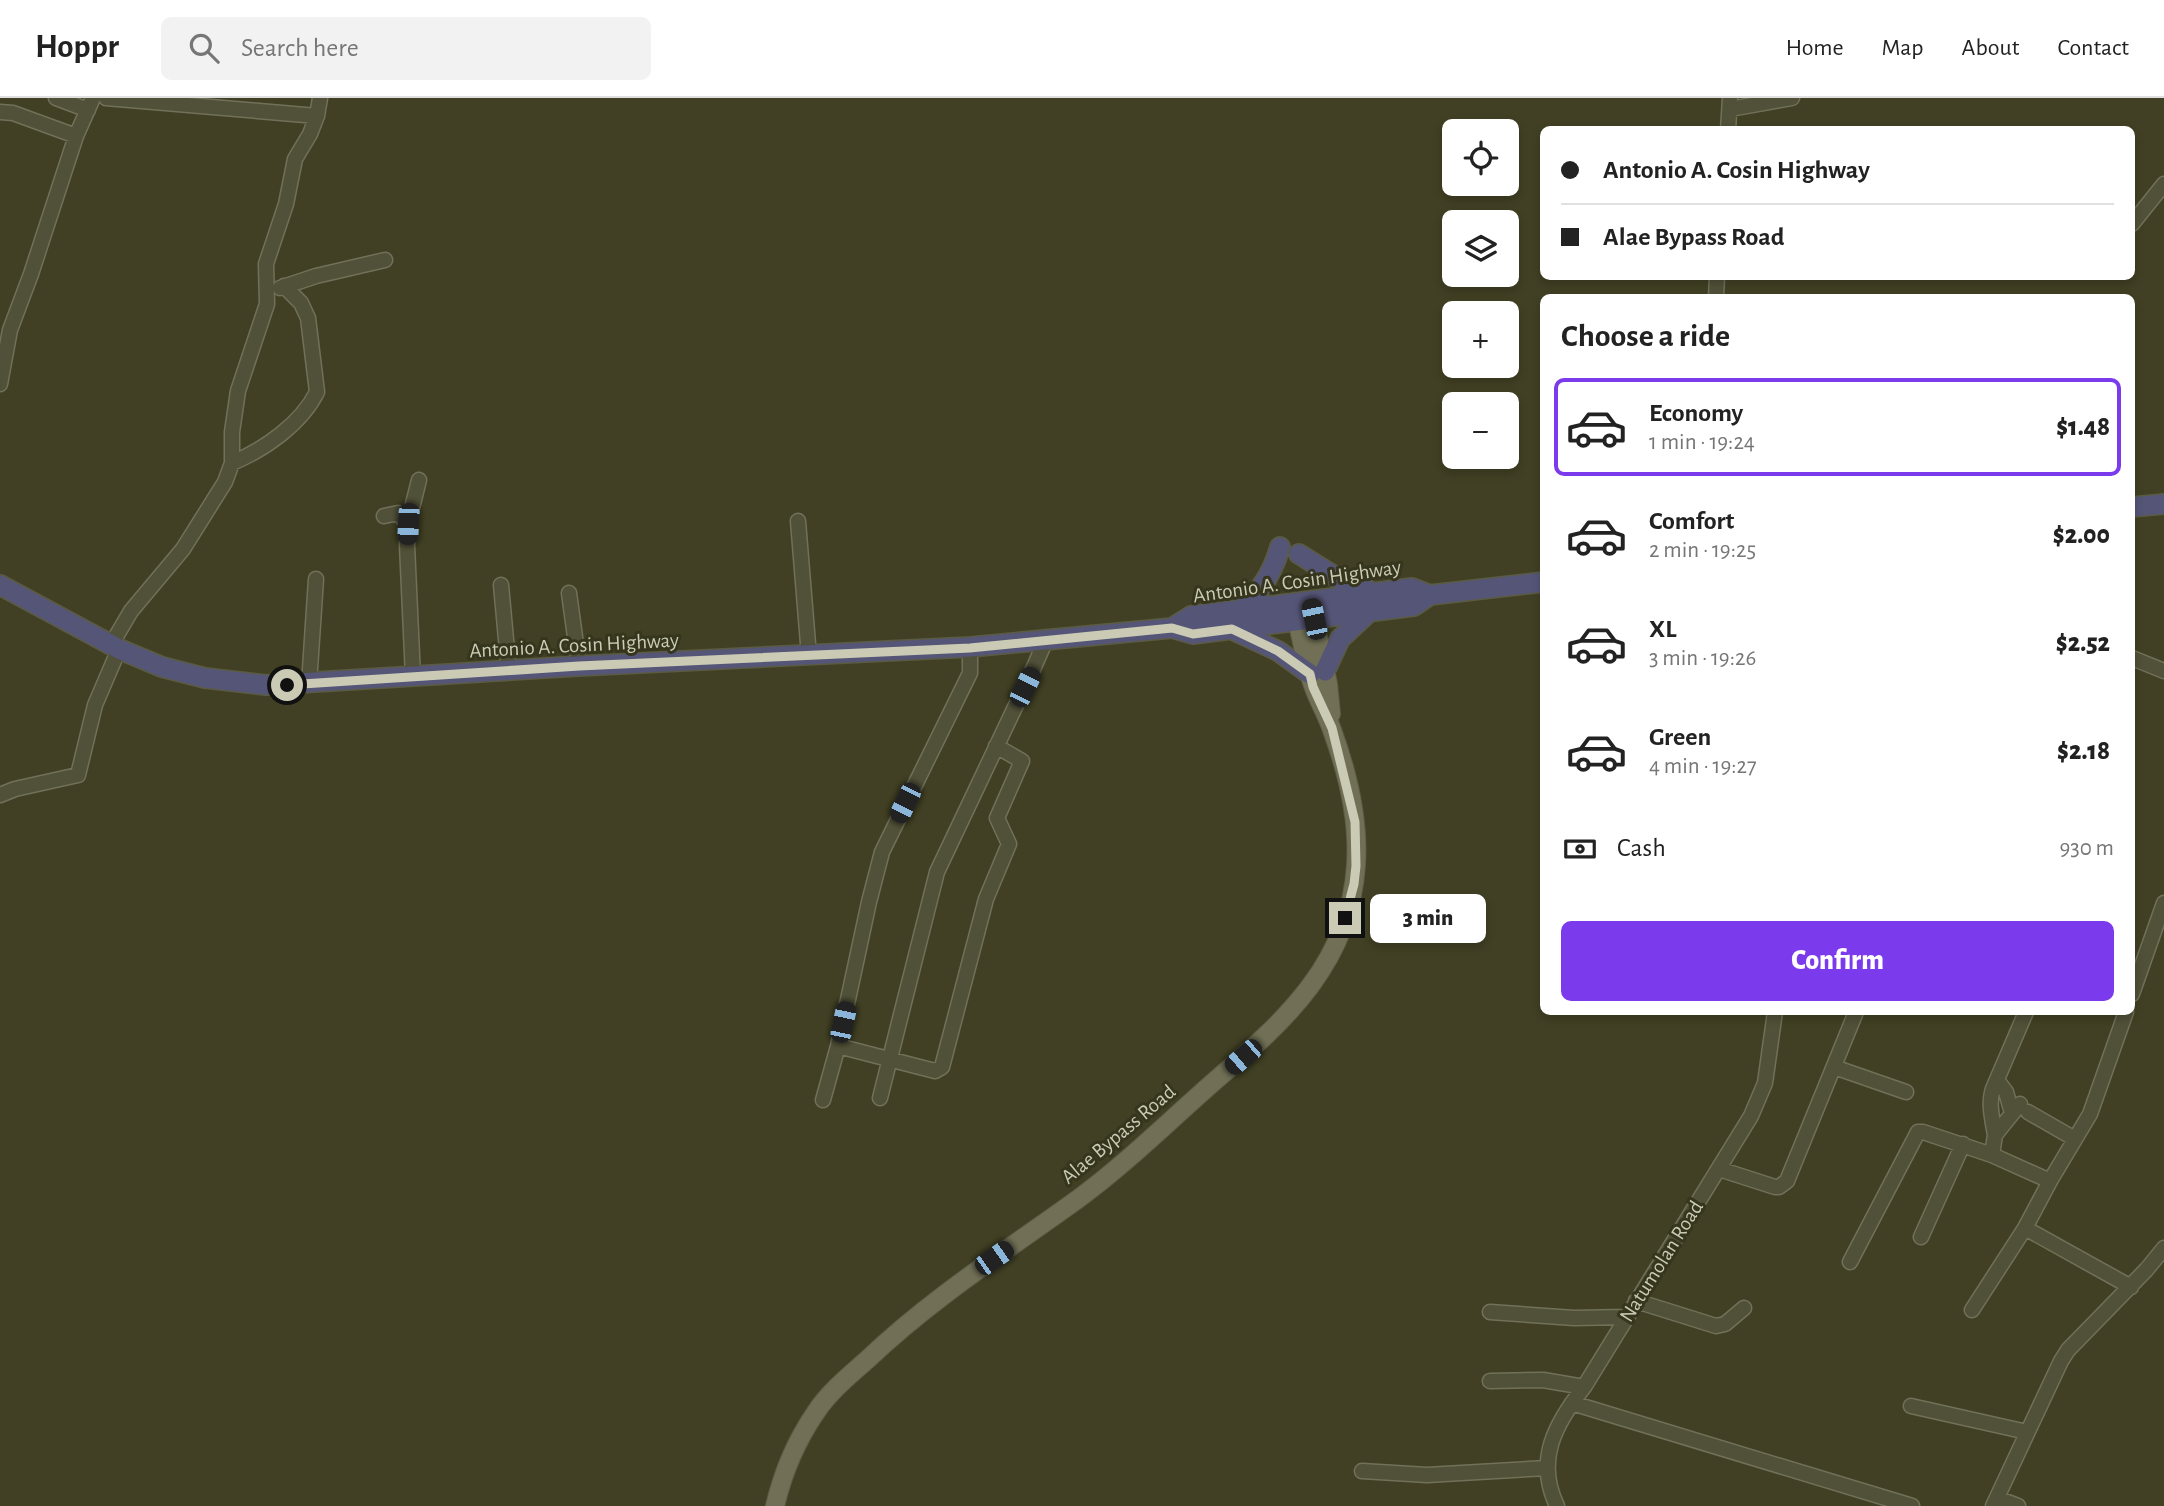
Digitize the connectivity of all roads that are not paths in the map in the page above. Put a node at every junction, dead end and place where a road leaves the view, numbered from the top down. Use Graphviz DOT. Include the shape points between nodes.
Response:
graph roads {
  1 [pos="56,98"];
  2 [pos="106,98"];
  3 [pos="320,98"];
  4 [pos="1792,98"];
  5 [pos="220,103"];
  6 [pos="90,104"];
  7 [pos="1730,104"];
  8 [pos="0,112"];
  9 [pos="317,116"];
  10 [pos="1728,126"];
  11 [pos="76,136"];
  12 [pos="2164,184"];
  13 [pos="2159,200"];
  14 [pos="2135,221"];
  15 [pos="385,260"];
  16 [pos="285,286"];
  17 [pos="268,289"];
  18 [pos="5,328"];
  19 [pos="0,384"];
  20 [pos="232,463"];
  21 [pos="419,480"];
  22 [pos="2164,505"];
  23 [pos="2135,507"];
  24 [pos="384,516"];
  25 [pos="798,521"];
  26 [pos="408,524"];
  27 [pos="1280,547"];
  28 [pos="1299,554"];
  29 [pos="316,579"];
  30 [pos="1540,582"];
  31 [pos="0,585"];
  32 [pos="501,585"];
  33 [pos="569,593"];
  34 [pos="1372,602"];
  35 [pos="1240,610"];
  36 [pos="1304,611"];
  37 [pos="1172,628"];
  38 [pos="1232,629"];
  39 [pos="1045,642"];
  40 [pos="115,647"];
  41 [pos="970,648"];
  42 [pos="809,656"];
  43 [pos="2135,659"];
  44 [pos="579,666"];
  45 [pos="2164,671"];
  46 [pos="509,672"];
  47 [pos="1318,672"];
  48 [pos="413,677"];
  49 [pos="309,684"];
  50 [pos="996,746"];
  51 [pos="0,795"];
  52 [pos="2164,903"];
  53 [pos="2135,985"];
  54 [pos="1775,1015"];
  55 [pos="1855,1015"];
  56 [pos="2025,1015"];
  57 [pos="2125,1015"];
  58 [pos="838,1046"];
  59 [pos="890,1059"];
  60 [pos="1834,1067"];
  61 [pos="1996,1084"];
  62 [pos="1906,1092"];
  63 [pos="880,1098"];
  64 [pos="824,1100"];
  65 [pos="2020,1110"];
  66 [pos="1995,1135"];
  67 [pos="2076,1139"];
  68 [pos="1963,1144"];
  69 [pos="1992,1155"];
  70 [pos="1718,1169"];
  71 [pos="2050,1181"];
  72 [pos="2025,1228"];
  73 [pos="1921,1237"];
  74 [pos="2164,1248"];
  75 [pos="1850,1262"];
  76 [pos="2131,1287"];
  77 [pos="1636,1301"];
  78 [pos="1744,1308"];
  79 [pos="1972,1310"];
  80 [pos="1490,1312"];
  81 [pos="1626,1317"];
  82 [pos="1490,1381"];
  83 [pos="1584,1387"];
  84 [pos="1572,1402"];
  85 [pos="1911,1406"];
  86 [pos="2027,1432"];
  87 [pos="1546,1468"];
  88 [pos="1362,1471"];
  89 [pos="1995,1502"];
  90 [pos="775,1506"];
  91 [pos="1557,1506"];
  92 [pos="1912,1506"];
  93 [pos="2018,1506"];
  1 -- 6 [label="street"];
  2 -- 5 [label="street"];
  3 -- 9 [label="street"];
  4 -- 7 [label="street"];
  5 -- 9 [label="street"];
  6 -- 11 [label="street"];
  7 -- 10 [label="street"];
  8 -- 11 [label="street"];
  9 -- 17 [label="street" via="293,164 286,204 266,264"];
  11 -- 18 [label="street" via="31,274"];
  12 -- 13 [label="street"];
  13 -- 14 [label="street"];
  15 -- 16 [label="street"];
  16 -- 17 [label="street"];
  16 -- 20 [label="street" via="308,318 317,392 271,442"];
  17 -- 20 [label="street" via="265,316 238,391"];
  18 -- 19 [label="street"];
  20 -- 40 [label="street" via="183,549 131,611"];
  21 -- 26 [label="street"];
  22 -- 23 [label="highway"];
  24 -- 26 [label="street" via="398,513"];
  25 -- 42 [label="street"];
  26 -- 48 [label="street"];
  27 -- 35 [label="highway" via="1269,576"];
  28 -- 34 [label="highway"];
  29 -- 49 [label="street"];
  30 -- 34 [label="highway, Antonio A. Cosin Highway" via="1430,595 1415,606"];
  31 -- 40 [label="highway, Antonio A. Cosin Highway"];
  32 -- 46 [label="street"];
  33 -- 44 [label="street"];
  34 -- 36 [label="highway, Antonio A. Cosin Highway"];
  34 -- 47 [label="highway"];
  35 -- 36 [label="highway, Antonio A. Cosin Highway"];
  35 -- 37 [label="highway, Antonio A. Cosin Highway" via="1191,616"];
  36 -- 38 [label="highway, Antonio A. Cosin Highway"];
  36 -- 47 [label="main road, Alae Bypass Road"];
  37 -- 38 [label="highway, Antonio A. Cosin Highway" via="1193,634"];
  37 -- 39 [label="highway, Antonio A. Cosin Highway"];
  38 -- 47 [label="highway"];
  39 -- 41 [label="highway, Antonio A. Cosin Highway"];
  39 -- 50 [label="street"];
  40 -- 49 [label="highway, Antonio A. Cosin Highway" via="162,667 205,678 265,685"];
  40 -- 51 [label="street" via="78,775"];
  41 -- 42 [label="highway, Antonio A. Cosin Highway"];
  41 -- 58 [label="street" via="970,673 882,852"];
  42 -- 44 [label="highway, Antonio A. Cosin Highway"];
  43 -- 45 [label="street"];
  44 -- 46 [label="highway, Antonio A. Cosin Highway"];
  46 -- 48 [label="highway, Antonio A. Cosin Highway"];
  47 -- 90 [label="main road, Alae Bypass Road" via="1355,822 1356,866 1342,928 1314,983 1264,1038 1095,1185 930,1304 842,1383 817,1409 799,1438"];
  48 -- 49 [label="highway, Antonio A. Cosin Highway"];
  50 -- 59 [label="street" via="937,872"];
  50 -- 59 [label="street" via="1022,761 997,818 1009,844 986,899 944,1063 935,1071"];
  52 -- 53 [label="street"];
  54 -- 70 [label="street, Natumolan Road" via="1762,1093"];
  55 -- 60 [label="street"];
  56 -- 61 [label="street"];
  57 -- 67 [label="street" via="2090,1114"];
  58 -- 59 [label="street"];
  58 -- 64 [label="street"];
  59 -- 63 [label="street"];
  60 -- 62 [label="street"];
  60 -- 70 [label="street" via="1784,1185 1775,1187"];
  61 -- 65 [label="street"];
  61 -- 66 [label="street" via="1990,1104"];
  65 -- 66 [label="street"];
  65 -- 67 [label="street"];
  66 -- 69 [label="street"];
  67 -- 71 [label="street"];
  68 -- 69 [label="street"];
  68 -- 73 [label="street"];
  68 -- 75 [label="street" via="1918,1132"];
  69 -- 71 [label="street"];
  70 -- 77 [label="street, Natumolan Road"];
  71 -- 72 [label="street"];
  72 -- 76 [label="street"];
  72 -- 79 [label="street"];
  74 -- 76 [label="street"];
  76 -- 86 [label="street" via="2068,1350"];
  77 -- 78 [label="street" via="1716,1326"];
  77 -- 81 [label="street, Natumolan Road"];
  80 -- 81 [label="street"];
  81 -- 83 [label="street, Natumolan Road"];
  82 -- 83 [label="street" via="1543,1380"];
  83 -- 84 [label="street, Natumolan Road"];
  84 -- 87 [label="street, Natumolan Road" via="1555,1432"];
  84 -- 92 [label="street"];
  85 -- 86 [label="street"];
  86 -- 89 [label="street"];
  87 -- 88 [label="street" via="1427,1475"];
  87 -- 91 [label="street, Natumolan Road"];
  89 -- 93 [label="street"];
}
